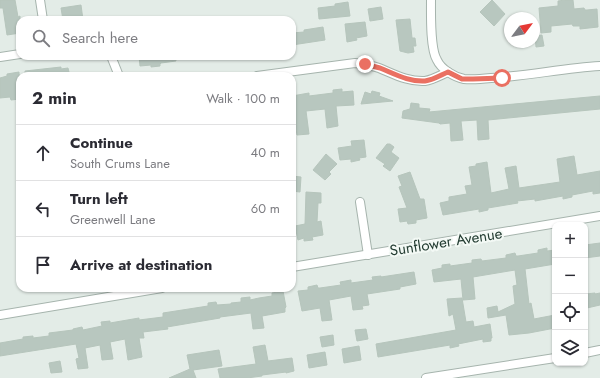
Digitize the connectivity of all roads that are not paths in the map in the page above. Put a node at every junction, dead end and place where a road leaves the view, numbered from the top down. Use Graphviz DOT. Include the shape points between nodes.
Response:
graph roads {
  1 [pos="40,0"];
  2 [pos="430,0"];
  3 [pos="42,16"];
  4 [pos="16,55"];
  5 [pos="0,57"];
  6 [pos="113,60"];
  7 [pos="600,66"];
  8 [pos="117,72"];
  9 [pos="287,72"];
  10 [pos="448,72"];
  11 [pos="360,202"];
  12 [pos="600,216"];
  13 [pos="368,255"];
  14 [pos="296,266"];
  15 [pos="138,292"];
  16 [pos="0,315"];
  17 [pos="600,350"];
  18 [pos="588,352"];
  19 [pos="552,358"];
  20 [pos="426,378"];
  1 -- 3 [label="street"];
  2 -- 10 [label="street" via="435,56"];
  4 -- 5 [label="street"];
  6 -- 8 [label="street"];
  7 -- 10 [label="street" via="473,79 462,79"];
  9 -- 10 [label="street" via="354,63 379,68 400,77 424,81"];
  11 -- 13 [label="street"];
  12 -- 13 [label="street, Sunflower Avenue"];
  13 -- 14 [label="street, Sunflower Avenue"];
  15 -- 16 [label="street"];
  17 -- 18 [label="street"];
  19 -- 20 [label="street"];
}
